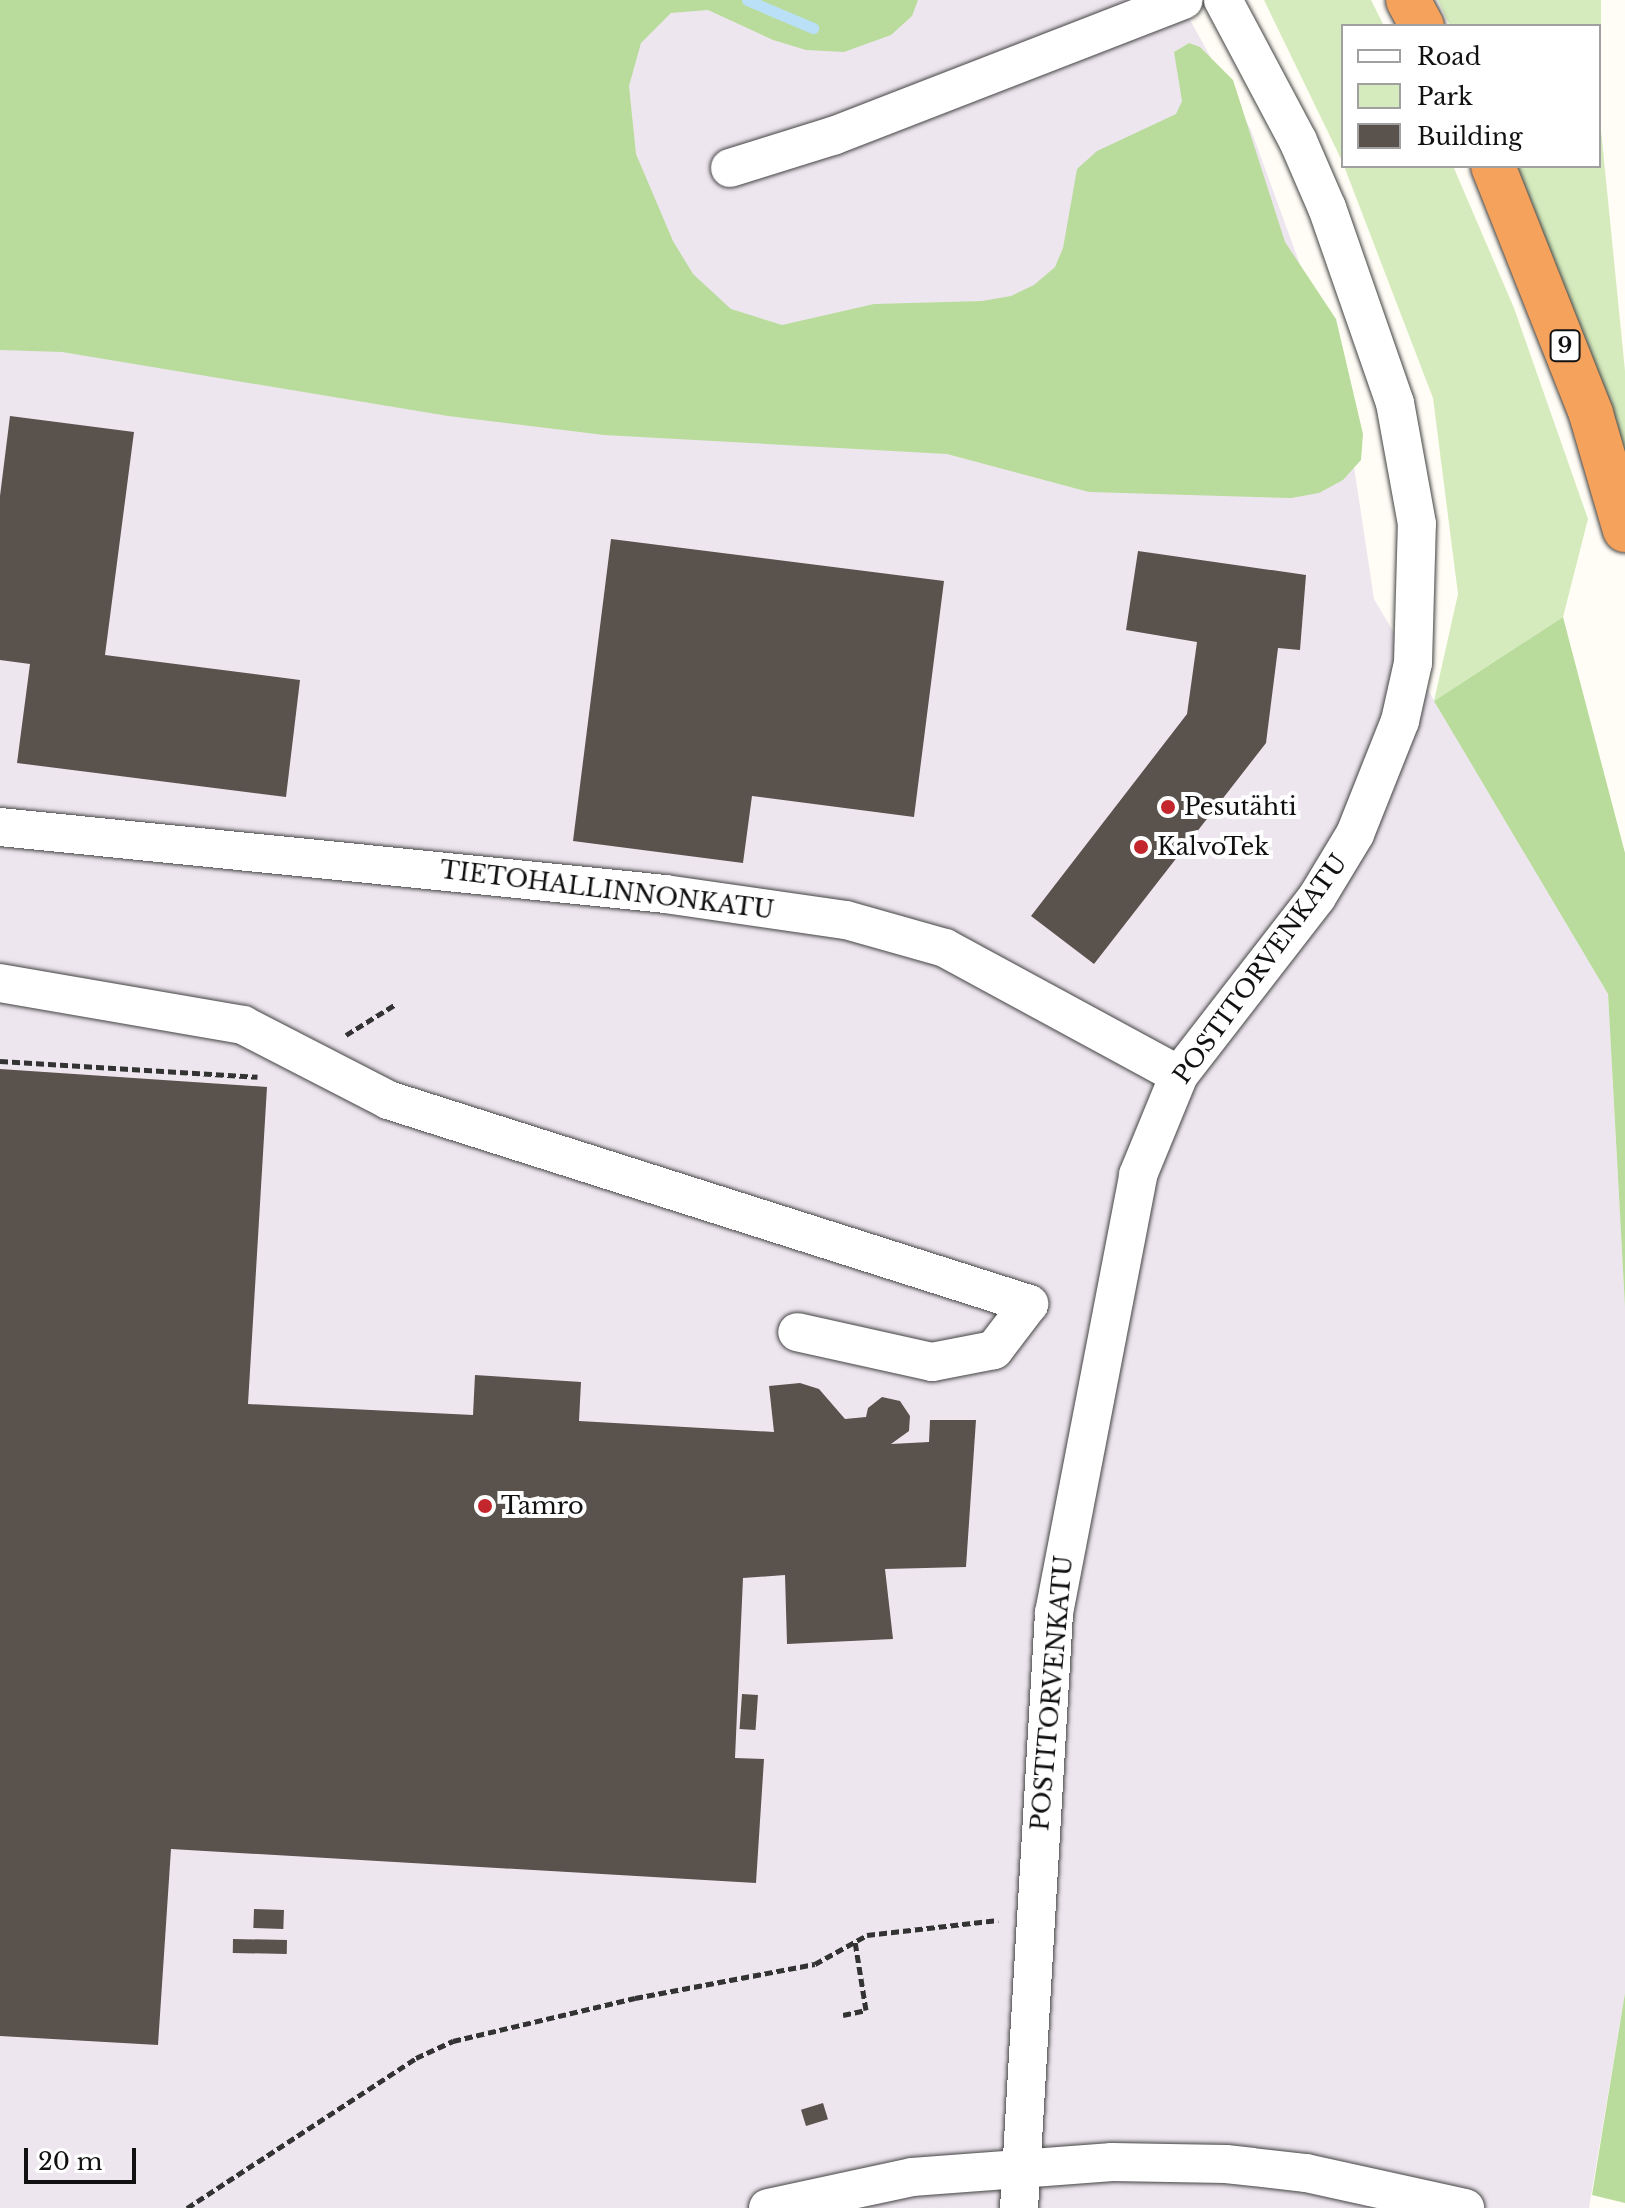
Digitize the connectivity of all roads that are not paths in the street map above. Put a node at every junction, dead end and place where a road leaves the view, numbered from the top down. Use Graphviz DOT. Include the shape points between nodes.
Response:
graph roads {
  1 [pos="1184,0"];
  2 [pos="1223,0"];
  3 [pos="1408,0"];
  4 [pos="1421,24"];
  5 [pos="730,168"];
  6 [pos="1494,168"];
  7 [pos="1625,530"];
  8 [pos="0,827"];
  9 [pos="0,983"];
  10 [pos="1179,1075"];
  11 [pos="797,1332"];
  12 [pos="1023,2165"];
  13 [pos="768,2208"];
  14 [pos="1019,2208"];
  15 [pos="1465,2208"];
  1 -- 5 [label="street" via="833,136"];
  2 -- 10 [label="street, POSTITORVENKATU" via="1298,141 1367,311 1407,448 1417,524 1418,602 1400,721 1355,834 1317,897"];
  3 -- 4 [label="highway"];
  6 -- 7 [label="highway, 9" via="1591,414"];
  8 -- 10 [label="street, TIETOHALLINNONKATU" via="665,894 846,920 945,948"];
  9 -- 11 [label="street" via="243,1025 388,1100 1029,1304 994,1350 932,1362"];
  10 -- 12 [label="street, POSTITORVENKATU" via="1138,1175 1054,1613"];
  12 -- 13 [label="street" via="866,2184"];
  12 -- 14 [label="street, POSTITORVENKATU"];
  12 -- 15 [label="street" via="1226,2164 1320,2176"];
}
